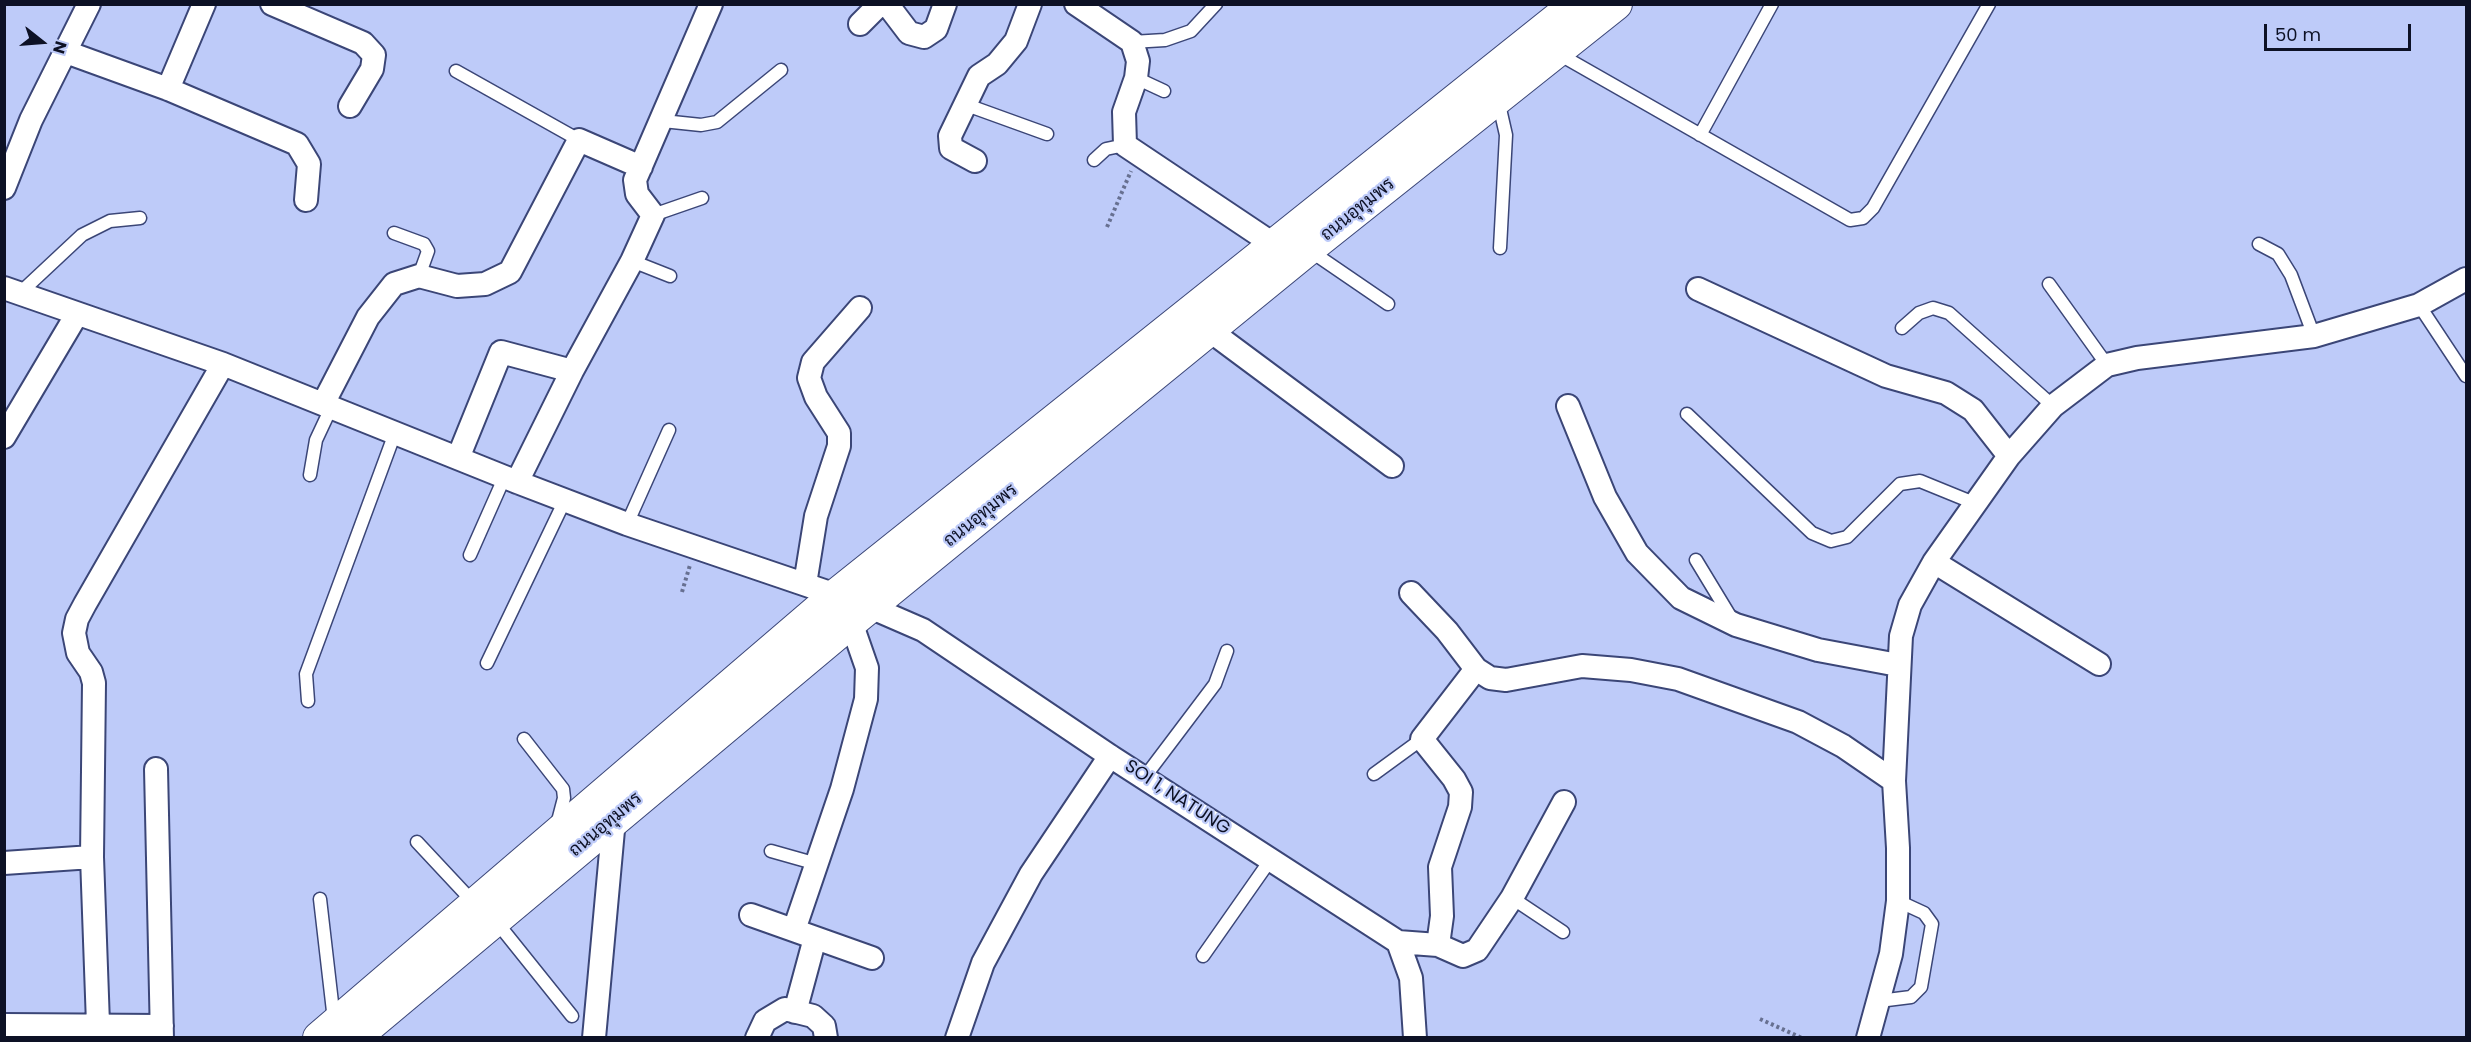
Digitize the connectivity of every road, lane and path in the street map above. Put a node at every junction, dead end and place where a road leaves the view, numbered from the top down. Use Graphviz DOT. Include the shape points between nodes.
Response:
graph roads {
  1 [pos="89,4"];
  2 [pos="204,4"];
  3 [pos="272,4"];
  4 [pos="711,4"];
  5 [pos="881,4"];
  6 [pos="945,4"];
  7 [pos="1030,4"];
  8 [pos="1076,4"];
  9 [pos="1216,4"];
  10 [pos="1576,4"];
  11 [pos="1616,4"];
  12 [pos="1772,4"];
  13 [pos="1989,4"];
  14 [pos="860,24"];
  15 [pos="1132,42"];
  16 [pos="66,52"];
  17 [pos="1556,52"];
  18 [pos="456,70"];
  19 [pos="781,70"];
  20 [pos="1136,78"];
  21 [pos="168,89"];
  22 [pos="1164,92"];
  23 [pos="1497,99"];
  24 [pos="964,104"];
  25 [pos="350,106"];
  26 [pos="663,121"];
  27 [pos="1047,134"];
  28 [pos="1700,135"];
  29 [pos="579,140"];
  30 [pos="1132,149"];
  31 [pos="1094,160"];
  32 [pos="975,161"];
  33 [pos="641,167"];
  34 [pos="4,188"];
  35 [pos="702,198"];
  36 [pos="306,200"];
  37 [pos="653,215"];
  38 [pos="140,218"];
  39 [pos="1107,227"];
  40 [pos="394,233"];
  41 [pos="1273,244"];
  42 [pos="2259,244"];
  43 [pos="1500,248"];
  44 [pos="1308,249"];
  45 [pos="632,261"];
  46 [pos="419,276"];
  47 [pos="670,276"];
  48 [pos="2466,279"];
  49 [pos="2049,284"];
  50 [pos="1698,289"];
  51 [pos="12,290"];
  52 [pos="1388,304"];
  53 [pos="2419,305"];
  54 [pos="860,308"];
  55 [pos="77,314"];
  56 [pos="1902,328"];
  57 [pos="1209,330"];
  58 [pos="2314,336"];
  59 [pos="223,364"];
  60 [pos="2107,365"];
  61 [pos="572,371"];
  62 [pos="2466,376"];
  63 [pos="327,406"];
  64 [pos="1568,406"];
  65 [pos="2053,406"];
  66 [pos="1687,414"];
  67 [pos="669,430"];
  68 [pos="395,433"];
  69 [pos="4,437"];
  70 [pos="2009,456"];
  71 [pos="458,458"];
  72 [pos="1392,466"];
  73 [pos="310,475"];
  74 [pos="511,479"];
  75 [pos="565,500"];
  76 [pos="1974,503"];
  77 [pos="627,524"];
  78 [pos="695,547"];
  79 [pos="470,555"];
  80 [pos="1696,560"];
  81 [pos="1934,562"];
  82 [pos="805,584"];
  83 [pos="682,592"];
  84 [pos="1411,593"];
  85 [pos="836,595"];
  86 [pos="861,614"];
  87 [pos="1736,625"];
  88 [pos="1227,651"];
  89 [pos="487,663"];
  90 [pos="2099,664"];
  91 [pos="1898,665"];
  92 [pos="1476,669"];
  93 [pos="308,701"];
  94 [pos="524,739"];
  95 [pos="1422,739"];
  96 [pos="1110,756"];
  97 [pos="156,769"];
  98 [pos="1374,774"];
  99 [pos="1144,778"];
  100 [pos="1894,781"];
  101 [pos="1564,802"];
  102 [pos="614,819"];
  103 [pos="561,830"];
  104 [pos="417,842"];
  105 [pos="771,851"];
  106 [pos="92,857"];
  107 [pos="1271,859"];
  108 [pos="4,863"];
  109 [pos="817,864"];
  110 [pos="1512,898"];
  111 [pos="320,899"];
  112 [pos="1898,901"];
  113 [pos="484,911"];
  114 [pos="751,915"];
  115 [pos="794,930"];
  116 [pos="1563,932"];
  117 [pos="815,938"];
  118 [pos="1398,942"];
  119 [pos="1438,945"];
  120 [pos="1203,956"];
  121 [pos="872,958"];
  122 [pos="1879,1001"];
  123 [pos="795,1012"];
  124 [pos="572,1016"];
  125 [pos="1760,1019"];
  126 [pos="98,1024"];
  127 [pos="4,1025"];
  128 [pos="162,1032"];
  129 [pos="336,1033"];
  130 [pos="1413,1036"];
  131 [pos="594,1038"];
  132 [pos="757,1038"];
  133 [pos="826,1038"];
  134 [pos="957,1038"];
  135 [pos="1802,1038"];
  136 [pos="1868,1038"];
  1 -- 16 [label="street"];
  2 -- 21 [label="street"];
  3 -- 25 [label="street" via="363,43 374,55 372,69"];
  4 -- 26 [label="street"];
  5 -- 6 [label="street" via="890,8 909,33 924,37 936,30"];
  5 -- 14 [label="street"];
  7 -- 24 [label="street" via="1016,41 997,64 979,76"];
  8 -- 15 [label="street"];
  9 -- 15 [label="lane" via="1191,31 1165,40"];
  10 -- 41 [label="street, ถนนอุทุมพร"];
  11 -- 17 [label="street, ถนนอุทุมพร"];
  12 -- 28 [label="lane"];
  13 -- 28 [label="lane" via="1873,208 1863,218 1850,220"];
  15 -- 20 [label="street" via="1138,61"];
  16 -- 21 [label="street"];
  16 -- 34 [label="street" via="31,120"];
  17 -- 23 [label="street, ถนนอุทุมพร"];
  17 -- 28 [label="lane"];
  18 -- 29 [label="lane"];
  19 -- 26 [label="lane" via="717,122 701,125"];
  20 -- 22 [label="lane"];
  20 -- 30 [label="street" via="1124,112"];
  21 -- 36 [label="street" via="297,144 309,164"];
  23 -- 43 [label="lane" via="1506,135"];
  23 -- 44 [label="street, ถนนอุทุมพร"];
  24 -- 27 [label="lane"];
  24 -- 32 [label="street" via="950,136 951,148"];
  26 -- 33 [label="street"];
  29 -- 33 [label="street"];
  29 -- 46 [label="street" via="510,272 485,284 457,286"];
  30 -- 31 [label="lane" via="1106,149"];
  30 -- 39 [label="path"];
  30 -- 41 [label="street"];
  33 -- 37 [label="street" via="635,180 637,194"];
  35 -- 37 [label="lane"];
  37 -- 45 [label="street"];
  38 -- 51 [label="lane" via="110,221 82,235"];
  40 -- 46 [label="lane" via="424,244 428,251"];
  41 -- 85 [label="street, ถนนอุทุมพร"];
  42 -- 58 [label="lane" via="2278,254 2291,275"];
  44 -- 52 [label="lane"];
  44 -- 57 [label="street, ถนนอุทุมพร"];
  45 -- 47 [label="lane"];
  45 -- 61 [label="street"];
  46 -- 63 [label="street" via="394,284 368,317"];
  48 -- 53 [label="street"];
  49 -- 60 [label="lane"];
  50 -- 70 [label="street" via="1886,376 1946,393 1973,410"];
  51 -- 55 [label="street"];
  53 -- 58 [label="street"];
  53 -- 62 [label="lane"];
  54 -- 82 [label="street" via="813,362 809,378 839,433 839,446 816,516"];
  55 -- 59 [label="street"];
  55 -- 69 [label="street"];
  56 -- 65 [label="lane" via="1919,313 1933,308 1949,313"];
  57 -- 72 [label="street"];
  57 -- 86 [label="street, ถนนอุทุมพร"];
  58 -- 60 [label="street"];
  59 -- 63 [label="street"];
  59 -- 106 [label="street" via="77,619 75,644 94,683"];
  60 -- 65 [label="street"];
  61 -- 71 [label="street" via="501,352"];
  61 -- 74 [label="street"];
  63 -- 68 [label="street"];
  63 -- 73 [label="lane"];
  64 -- 87 [label="street" via="1605,497 1637,553 1681,598"];
  65 -- 70 [label="street"];
  66 -- 76 [label="lane" via="1812,533 1831,541 1847,537 1899,484 1920,481"];
  67 -- 77 [label="lane"];
  68 -- 71 [label="street"];
  68 -- 93 [label="lane" via="306,674"];
  70 -- 76 [label="street"];
  71 -- 74 [label="street"];
  74 -- 75 [label="street"];
  74 -- 79 [label="lane"];
  75 -- 77 [label="street"];
  75 -- 89 [label="lane"];
  76 -- 81 [label="street"];
  77 -- 78 [label="street"];
  78 -- 82 [label="street"];
  78 -- 83 [label="path"];
  80 -- 87 [label="lane"];
  81 -- 90 [label="street"];
  81 -- 91 [label="street" via="1910,605"];
  82 -- 85 [label="street"];
  84 -- 92 [label="street"];
  85 -- 86 [label="street"];
  85 -- 103 [label="street, ถนนอุทุมพร"];
  86 -- 96 [label="street, SOI 1, NATUNG" via="923,630"];
  86 -- 102 [label="street, ถนนอุทุมพร"];
  86 -- 109 [label="street" via="866,699"];
  87 -- 91 [label="street" via="1818,650"];
  88 -- 99 [label="lane" via="1215,684"];
  91 -- 100 [label="street"];
  92 -- 95 [label="street"];
  92 -- 100 [label="street" via="1490,678 1506,680 1582,666 1678,679 1798,722 1843,746"];
  94 -- 103 [label="lane" via="563,789 558,821"];
  95 -- 98 [label="lane"];
  95 -- 119 [label="street" via="1461,792 1461,807 1440,867 1442,916"];
  96 -- 99 [label="street, SOI 1, NATUNG"];
  96 -- 134 [label="street" via="1025,884 983,963"];
  97 -- 128 [label="street"];
  99 -- 107 [label="street, SOI 1, NATUNG"];
  100 -- 112 [label="street"];
  101 -- 110 [label="street"];
  102 -- 113 [label="street, ถนนอุทุมพร"];
  102 -- 131 [label="street"];
  103 -- 113 [label="street, ถนนอุทุมพร"];
  104 -- 113 [label="lane"];
  105 -- 109 [label="lane"];
  106 -- 108 [label="street"];
  106 -- 126 [label="street"];
  107 -- 118 [label="street, SOI 1, NATUNG"];
  107 -- 120 [label="lane"];
  109 -- 115 [label="street"];
  110 -- 116 [label="lane"];
  110 -- 119 [label="street" via="1477,950 1463,956"];
  111 -- 129 [label="lane"];
  112 -- 122 [label="street" via="1891,954"];
  112 -- 122 [label="lane" via="1924,913 1932,924 1921,987 1911,997"];
  113 -- 124 [label="lane"];
  113 -- 129 [label="street, ถนนอุทุมพร"];
  114 -- 115 [label="street"];
  115 -- 117 [label="street"];
  117 -- 121 [label="street"];
  117 -- 123 [label="street"];
  118 -- 119 [label="street"];
  118 -- 130 [label="street" via="1411,978"];
  122 -- 136 [label="street"];
  123 -- 132 [label="street" via="785,1009 765,1021"];
  123 -- 133 [label="street" via="813,1016 824,1026"];
  125 -- 135 [label="path"];
  126 -- 127 [label="street"];
  126 -- 128 [label="street"];
}
